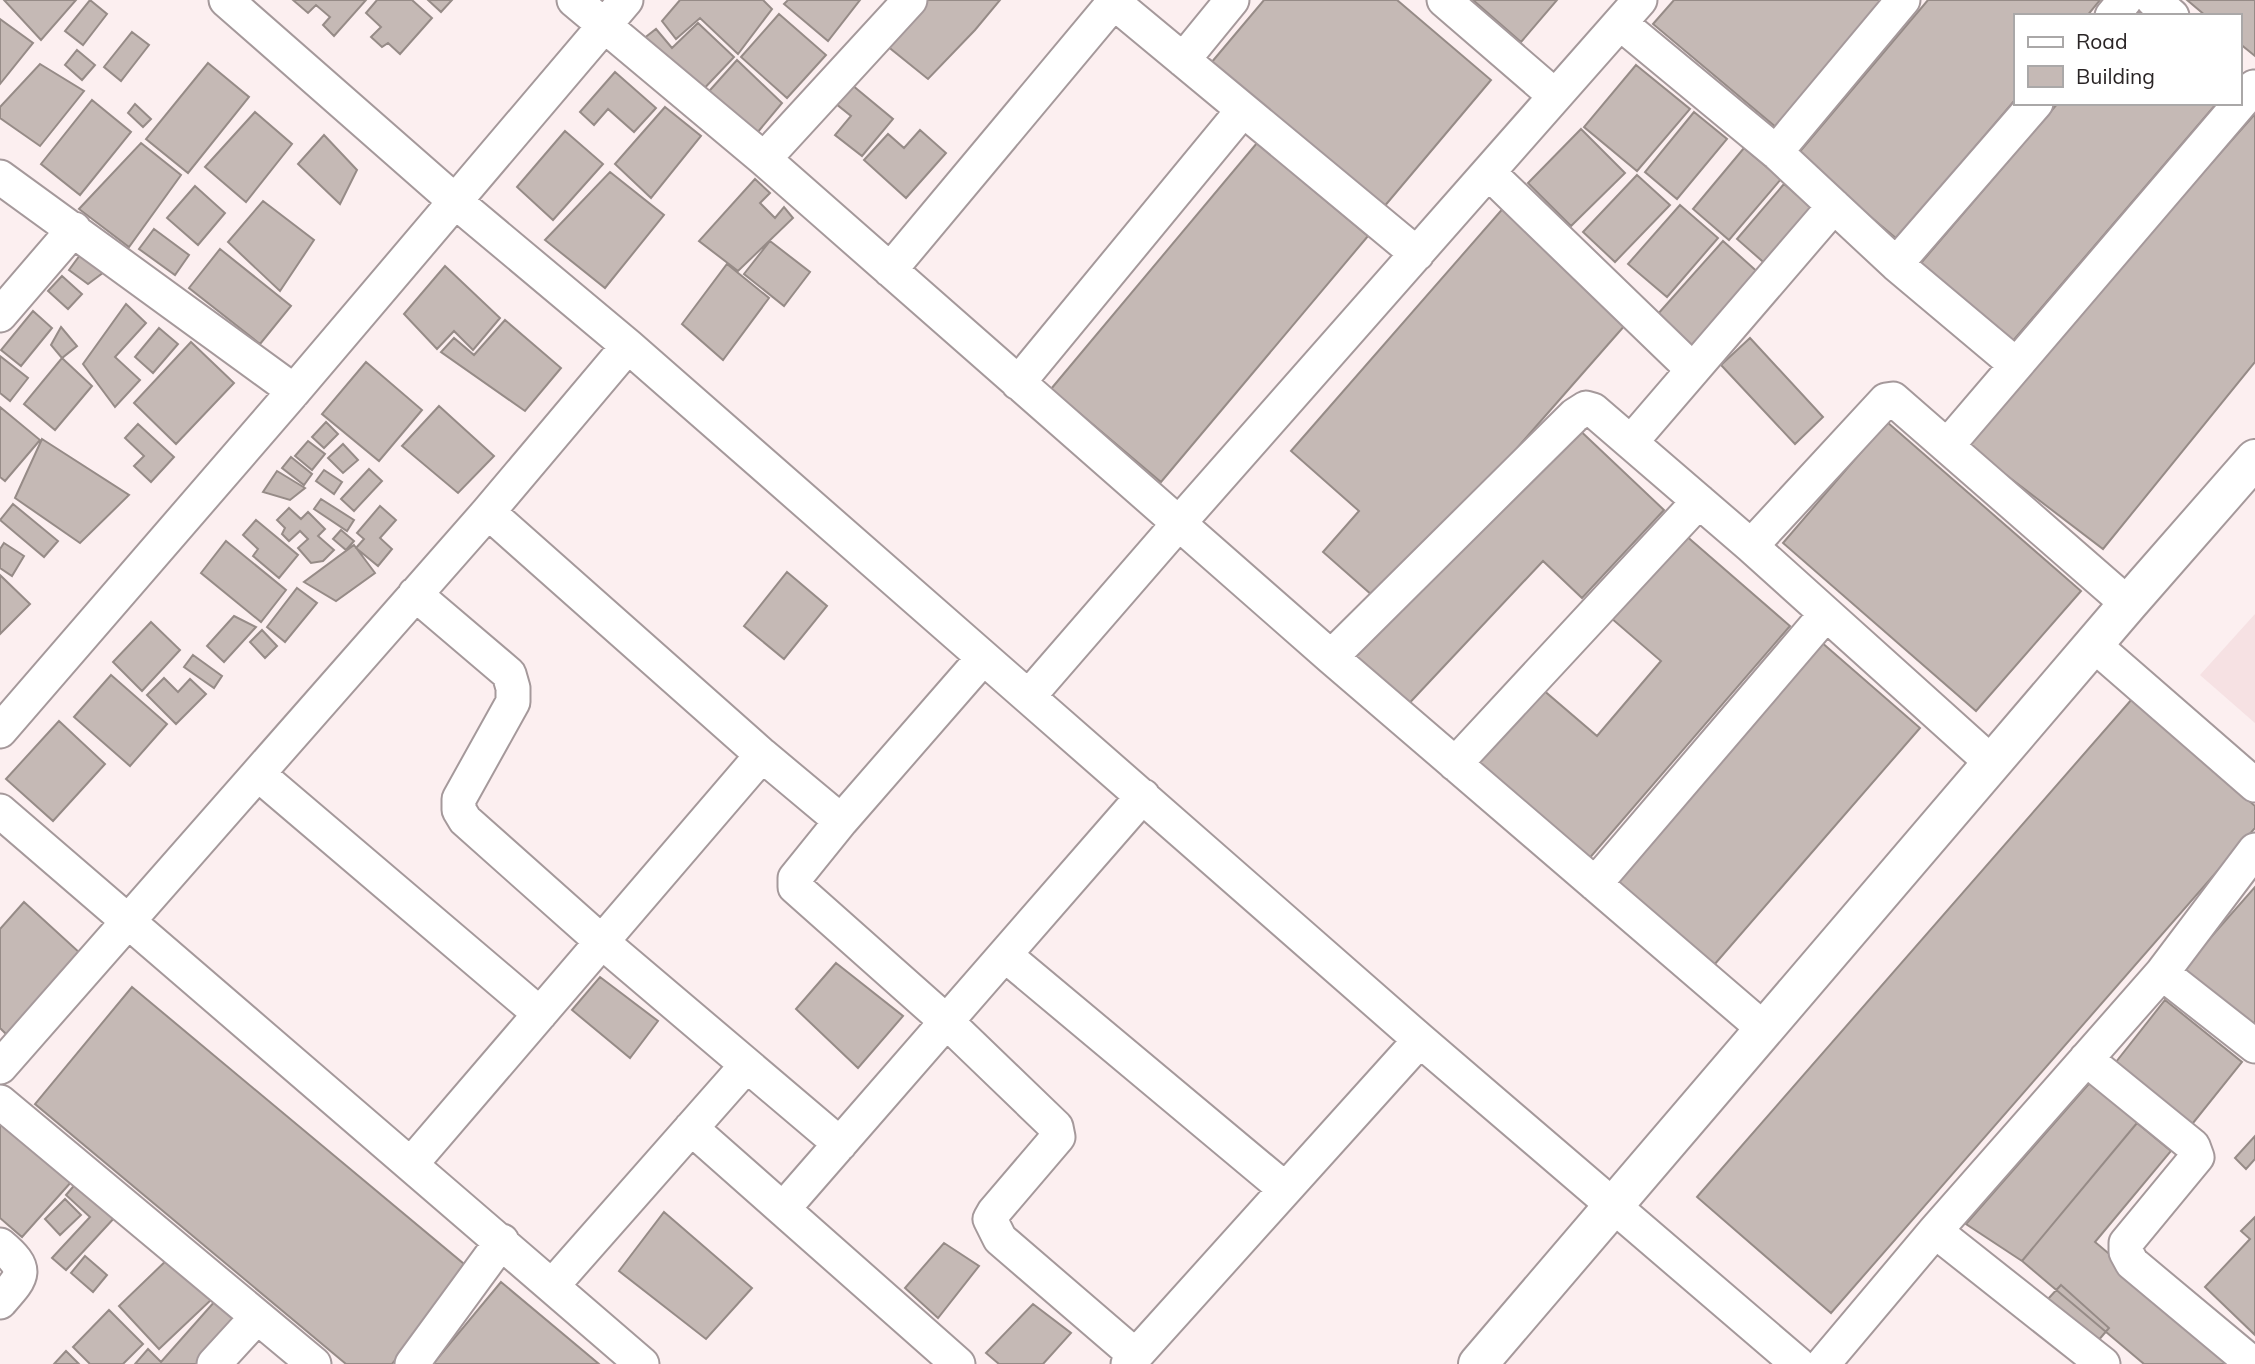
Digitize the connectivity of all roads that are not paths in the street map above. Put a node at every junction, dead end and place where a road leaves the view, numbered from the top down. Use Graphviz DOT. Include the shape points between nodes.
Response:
graph roads {
  1 [pos="226,0"];
  2 [pos="574,0"];
  3 [pos="626,0"];
  4 [pos="910,0"];
  5 [pos="1232,0"];
  6 [pos="1444,0"];
  7 [pos="1903,0"];
  8 [pos="2125,0"];
  9 [pos="2153,0"];
  10 [pos="1113,1"];
  11 [pos="1630,11"];
  12 [pos="2114,14"];
  13 [pos="2170,14"];
  14 [pos="604,25"];
  15 [pos="1184,60"];
  16 [pos="2241,76"];
  17 [pos="2255,87"];
  18 [pos="1554,95"];
  19 [pos="2241,103"];
  20 [pos="2034,105"];
  21 [pos="2239,105"];
  22 [pos="1244,110"];
  23 [pos="1776,152"];
  24 [pos="764,159"];
  25 [pos="1489,173"];
  26 [pos="0,177"];
  27 [pos="456,202"];
  28 [pos="1834,206"];
  29 [pos="74,229"];
  30 [pos="1417,254"];
  31 [pos="1896,264"];
  32 [pos="890,270"];
  33 [pos="0,316"];
  34 [pos="628,346"];
  35 [pos="2015,364"];
  36 [pos="1693,370"];
  37 [pos="1018,383"];
  38 [pos="294,391"];
  39 [pos="1631,442"];
  40 [pos="1947,446"];
  41 [pos="2255,458"];
  42 [pos="1699,501"];
  43 [pos="488,512"];
  44 [pos="1179,523"];
  45 [pos="1751,546"];
  46 [pos="415,594"];
  47 [pos="2128,604"];
  48 [pos="1826,614"];
  49 [pos="2094,645"];
  50 [pos="1331,657"];
  51 [pos="983,658"];
  52 [pos="1029,696"];
  53 [pos="0,731"];
  54 [pos="762,755"];
  55 [pos="1992,763"];
  56 [pos="1455,764"];
  57 [pos="258,774"];
  58 [pos="2255,785"];
  59 [pos="1143,796"];
  60 [pos="0,811"];
  61 [pos="841,821"];
  62 [pos="2255,850"];
  63 [pos="1595,884"];
  64 [pos="130,921"];
  65 [pos="602,942"];
  66 [pos="1005,956"];
  67 [pos="2162,973"];
  68 [pos="540,1014"];
  69 [pos="947,1022"];
  70 [pos="1764,1029"];
  71 [pos="1420,1040"];
  72 [pos="2255,1046"];
  73 [pos="2086,1059"];
  74 [pos="746,1066"];
  75 [pos="0,1067"];
  76 [pos="0,1102"];
  77 [pos="691,1128"];
  78 [pos="840,1144"];
  79 [pos="412,1163"];
  80 [pos="1285,1189"];
  81 [pos="1615,1205"];
  82 [pos="783,1209"];
  83 [pos="1935,1231"];
  84 [pos="502,1241"];
  85 [pos="0,1245"];
  86 [pos="552,1286"];
  87 [pos="0,1301"];
  88 [pos="257,1317"];
  89 [pos="1132,1360"];
  90 [pos="214,1364"];
  91 [pos="314,1364"];
  92 [pos="412,1364"];
  93 [pos="642,1364"];
  94 [pos="958,1364"];
  95 [pos="1478,1364"];
  96 [pos="1798,1364"];
  97 [pos="1823,1364"];
  98 [pos="2103,1364"];
  99 [pos="2253,1364"];
  1 -- 27 [label="street"];
  2 -- 14 [label="street"];
  3 -- 14 [label="street"];
  4 -- 24 [label="street"];
  5 -- 15 [label="street"];
  6 -- 18 [label="street"];
  7 -- 23 [label="street"];
  8 -- 12 [label="street"];
  9 -- 13 [label="street"];
  10 -- 15 [label="street"];
  10 -- 32 [label="street"];
  11 -- 18 [label="street"];
  11 -- 23 [label="street"];
  14 -- 24 [label="street"];
  14 -- 27 [label="street"];
  15 -- 22 [label="street"];
  16 -- 17 [label="street"];
  17 -- 19 [label="street"];
  18 -- 25 [label="street"];
  20 -- 31 [label="street"];
  21 -- 35 [label="street"];
  22 -- 30 [label="street"];
  22 -- 37 [label="street"];
  23 -- 28 [label="street"];
  24 -- 32 [label="street"];
  25 -- 30 [label="street"];
  25 -- 36 [label="street"];
  26 -- 29 [label="street"];
  27 -- 34 [label="street"];
  27 -- 38 [label="street"];
  28 -- 31 [label="street"];
  28 -- 36 [label="street"];
  29 -- 33 [label="street"];
  29 -- 38 [label="street"];
  30 -- 44 [label="street"];
  31 -- 35 [label="street"];
  32 -- 37 [label="street"];
  34 -- 43 [label="street"];
  34 -- 51 [label="street"];
  35 -- 40 [label="street"];
  36 -- 39 [label="street"];
  37 -- 44 [label="street"];
  38 -- 53 [label="street"];
  39 -- 42 [label="street"];
  39 -- 50 [label="street" via="1593,410 1582,409"];
  40 -- 45 [label="street" via="1890,399"];
  40 -- 47 [label="street"];
  41 -- 47 [label="street"];
  42 -- 45 [label="street"];
  42 -- 56 [label="street"];
  43 -- 46 [label="street"];
  43 -- 54 [label="street"];
  44 -- 50 [label="street"];
  44 -- 52 [label="street"];
  45 -- 48 [label="street"];
  46 -- 57 [label="street"];
  46 -- 65 [label="street" via="509,674 513,688 513,702 459,799 459,810"];
  47 -- 49 [label="street"];
  48 -- 55 [label="street"];
  48 -- 63 [label="street"];
  49 -- 55 [label="street"];
  49 -- 58 [label="street"];
  50 -- 56 [label="street"];
  51 -- 52 [label="street"];
  51 -- 61 [label="street"];
  52 -- 59 [label="street"];
  54 -- 61 [label="street"];
  54 -- 65 [label="street"];
  55 -- 70 [label="street"];
  56 -- 63 [label="street"];
  57 -- 64 [label="street"];
  57 -- 68 [label="street"];
  59 -- 66 [label="street"];
  59 -- 71 [label="street"];
  60 -- 64 [label="street"];
  61 -- 69 [label="street" via="795,878 794,887"];
  62 -- 67 [label="street"];
  63 -- 70 [label="street"];
  64 -- 75 [label="street"];
  64 -- 79 [label="street"];
  65 -- 68 [label="street"];
  65 -- 74 [label="street"];
  66 -- 69 [label="street"];
  66 -- 80 [label="street"];
  67 -- 72 [label="street"];
  67 -- 73 [label="street"];
  68 -- 79 [label="street"];
  69 -- 78 [label="street"];
  69 -- 89 [label="street" via="1052,1121 1058,1132 994,1212 990,1219 993,1227 1000,1239"];
  70 -- 81 [label="street"];
  71 -- 80 [label="street"];
  71 -- 81 [label="street"];
  73 -- 83 [label="street"];
  73 -- 99 [label="street" via="2197,1152 2126,1243 2132,1263"];
  74 -- 77 [label="street"];
  74 -- 78 [label="street"];
  76 -- 88 [label="street"];
  77 -- 82 [label="street"];
  77 -- 86 [label="street"];
  78 -- 82 [label="street"];
  79 -- 84 [label="street"];
  80 -- 89 [label="street"];
  81 -- 95 [label="street"];
  81 -- 96 [label="street"];
  82 -- 94 [label="street"];
  83 -- 97 [label="street"];
  83 -- 98 [label="street"];
  84 -- 86 [label="street"];
  84 -- 92 [label="street"];
  85 -- 87 [label="street" via="20,1269 20,1279"];
  86 -- 93 [label="street"];
  88 -- 90 [label="street"];
  88 -- 91 [label="street"];
}
